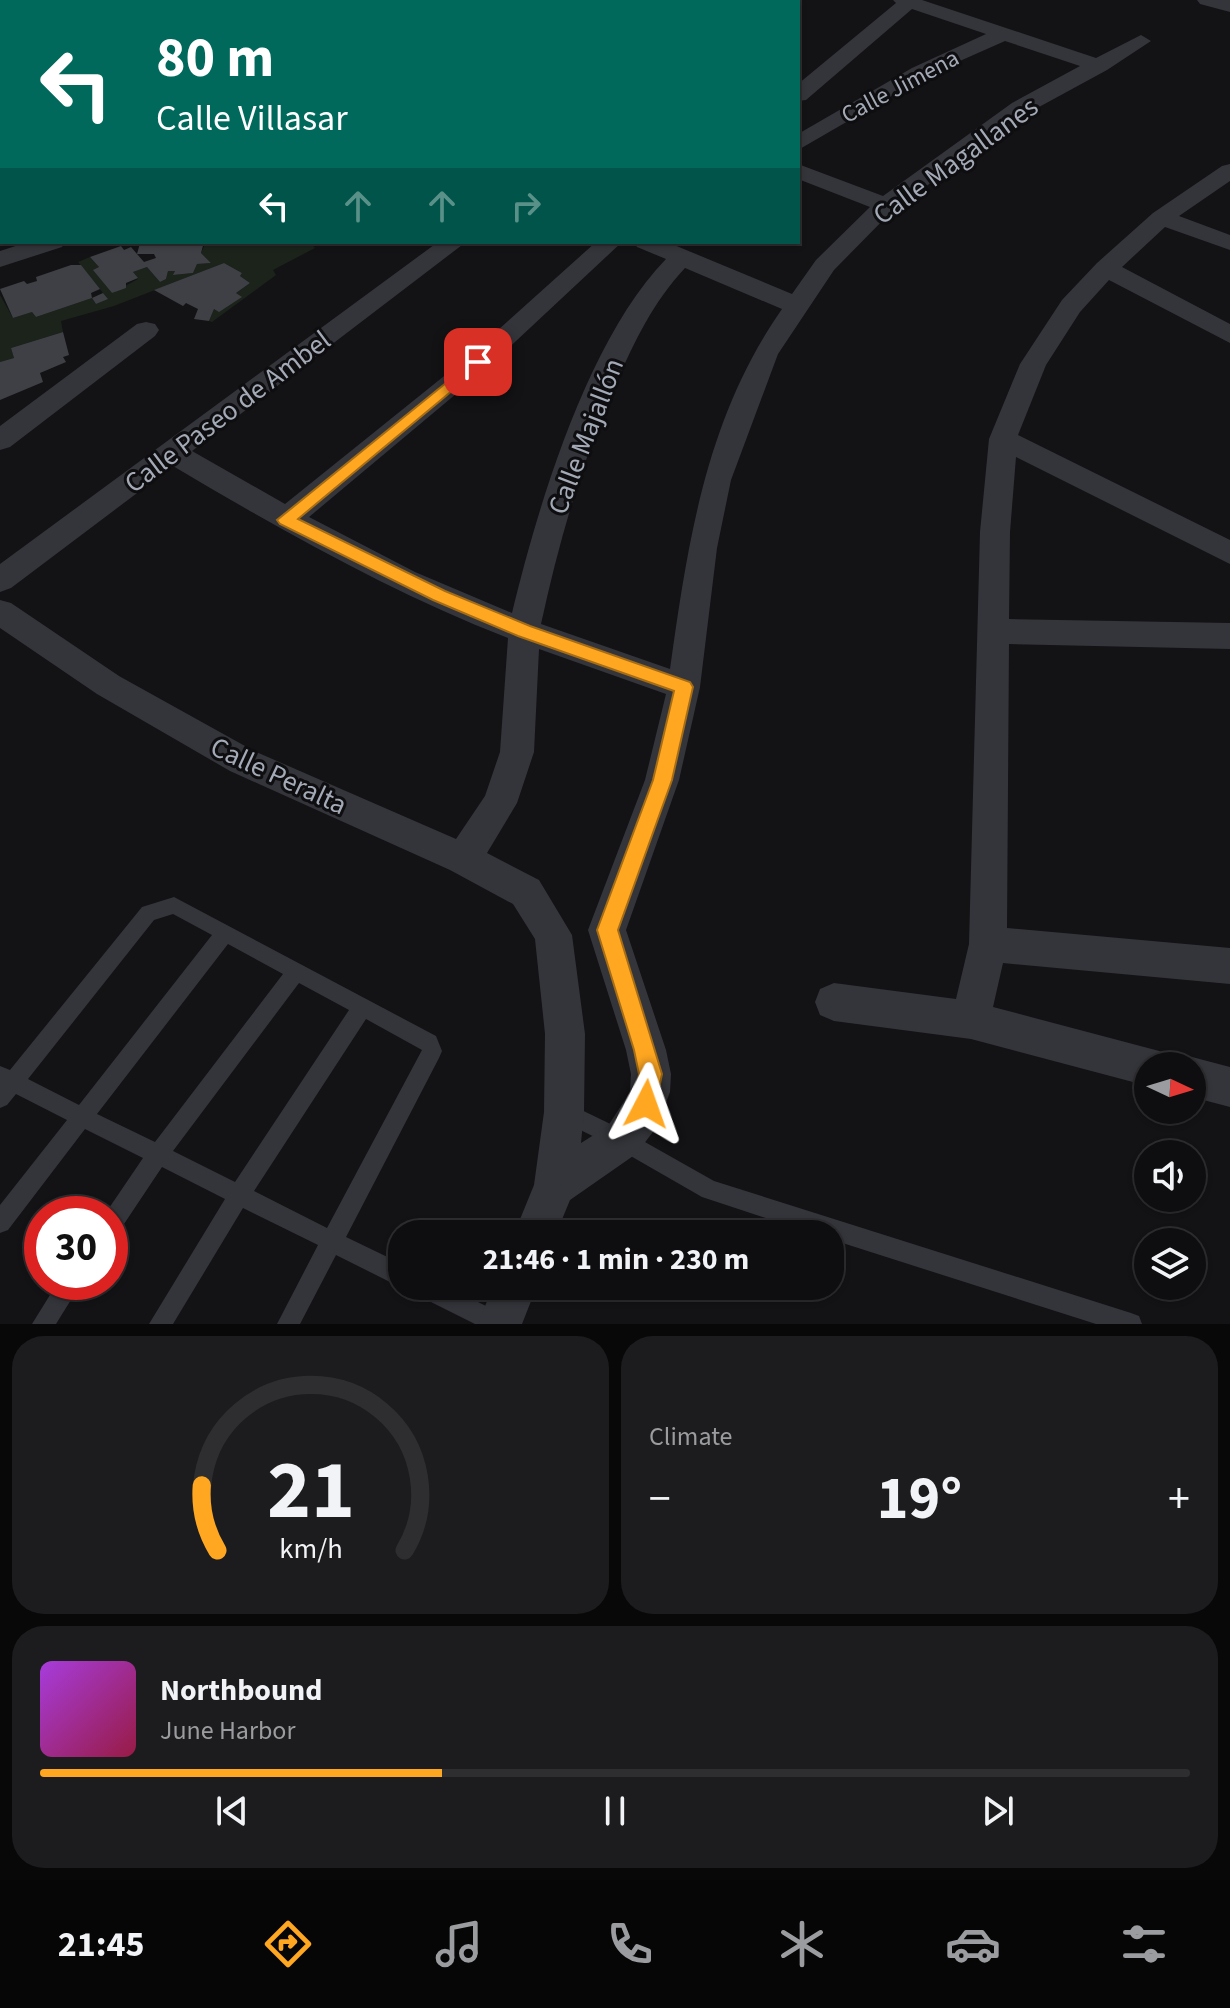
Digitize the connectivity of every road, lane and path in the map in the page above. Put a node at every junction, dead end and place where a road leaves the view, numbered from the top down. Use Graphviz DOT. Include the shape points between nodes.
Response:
graph roads {
  1 [pos="1207,0"];
  2 [pos="906,1"];
  3 [pos="1230,3"];
  4 [pos="1005,33"];
  5 [pos="1141,41"];
  6 [pos="1100,66"];
  7 [pos="800,93"];
  8 [pos="800,142"];
  9 [pos="1230,171"];
  10 [pos="800,172"];
  11 [pos="885,205"];
  12 [pos="1161,218"];
  13 [pos="1230,243"];
  14 [pos="47,244"];
  15 [pos="451,244"];
  16 [pos="608,244"];
  17 [pos="651,244"];
  18 [pos="682,257"];
  19 [pos="0,259"];
  20 [pos="1106,268"];
  21 [pos="797,306"];
  22 [pos="146,330"];
  23 [pos="1230,335"];
  24 [pos="1003,439"];
  25 [pos="0,440"];
  26 [pos="172,452"];
  27 [pos="286,520"];
  28 [pos="1230,553"];
  29 [pos="0,580"];
  30 [pos="0,612"];
  31 [pos="524,631"];
  32 [pos="993,631"];
  33 [pos="1230,636"];
  34 [pos="684,687"];
  35 [pos="463,859"];
  36 [pos="607,930"];
  37 [pos="225,933"];
  38 [pos="553,935"];
  39 [pos="988,944"];
  40 [pos="1230,966"];
  41 [pos="296,972"];
  42 [pos="834,1002"];
  43 [pos="362,1008"];
  44 [pos="971,1020"];
  45 [pos="1134,1062"];
  46 [pos="1206,1081"];
  47 [pos="4,1085"];
  48 [pos="1230,1087"];
  49 [pos="564,1112"];
  50 [pos="81,1116"];
  51 [pos="622,1140"];
  52 [pos="158,1155"];
  53 [pos="555,1185"];
  54 [pos="239,1195"];
  55 [pos="128,1199"];
  56 [pos="541,1220"];
  57 [pos="0,1222"];
  58 [pos="331,1241"];
  59 [pos="388,1269"];
  60 [pos="59,1300"];
  61 [pos="451,1300"];
  62 [pos="509,1300"];
  63 [pos="43,1324"];
  64 [pos="160,1324"];
  65 [pos="288,1324"];
  66 [pos="499,1324"];
  67 [pos="1131,1324"];
  1 -- 3 [label="street"];
  2 -- 4 [label="street"];
  2 -- 7 [label="street"];
  4 -- 6 [label="street"];
  4 -- 8 [label="street, Calle Jimena" via="919,72"];
  5 -- 6 [label="street, Calle Magallanes"];
  6 -- 11 [label="street, Calle Magallanes" via="1020,108"];
  9 -- 12 [label="street"];
  10 -- 11 [label="street"];
  11 -- 21 [label="street, Calle Magallanes" via="825,265"];
  12 -- 13 [label="street"];
  12 -- 20 [label="street"];
  14 -- 19 [label="street"];
  15 -- 26 [label="street, Calle Paseo de Ambel"];
  16 -- 27 [label="street" via="478,362"];
  17 -- 18 [label="street"];
  18 -- 21 [label="street"];
  18 -- 31 [label="street, Calle Majallón" via="654,286 626,332 578,439 541,555"];
  20 -- 23 [label="street"];
  20 -- 24 [label="street" via="1071,306 1033,364"];
  21 -- 34 [label="street, Calle Magallanes" via="765,353 717,480 702,548"];
  22 -- 25 [label="street"];
  24 -- 28 [label="street"];
  24 -- 32 [label="street"];
  26 -- 27 [label="street"];
  26 -- 29 [label="street, Calle Paseo de Ambel"];
  27 -- 31 [label="street" via="439,596"];
  30 -- 35 [label="street, Calle Peralta" via="108,685 242,761"];
  31 -- 34 [label="street"];
  31 -- 35 [label="street, Calle Majallón" via="517,752 500,803"];
  32 -- 33 [label="street"];
  32 -- 39 [label="street"];
  34 -- 36 [label="street, Calle Magallanes" via="662,780"];
  35 -- 38 [label="street, Calle Peralta" via="526,892"];
  36 -- 38 [label="street"];
  36 -- 51 [label="street" via="651,1074 646,1104"];
  37 -- 41 [label="lane"];
  37 -- 47 [label="lane" via="174,905 148,913"];
  37 -- 50 [label="lane"];
  38 -- 49 [label="street" via="565,1034"];
  39 -- 40 [label="street"];
  39 -- 44 [label="street"];
  41 -- 43 [label="lane"];
  41 -- 52 [label="lane"];
  42 -- 44 [label="street"];
  43 -- 54 [label="lane"];
  43 -- 58 [label="lane" via="429,1043 432,1051"];
  44 -- 45 [label="street"];
  46 -- 48 [label="street"];
  47 -- 50 [label="lane"];
  49 -- 51 [label="lane"];
  49 -- 53 [label="street"];
  50 -- 52 [label="lane"];
  50 -- 57 [label="lane"];
  51 -- 53 [label="street"];
  51 -- 67 [label="lane" via="709,1190"];
  52 -- 54 [label="lane"];
  52 -- 55 [label="lane"];
  53 -- 56 [label="street"];
  54 -- 58 [label="lane"];
  54 -- 64 [label="lane"];
  58 -- 59 [label="lane"];
  58 -- 65 [label="lane"];
  60 -- 63 [label="lane"];
  61 -- 66 [label="lane"];
  62 -- 66 [label="street"];
}
